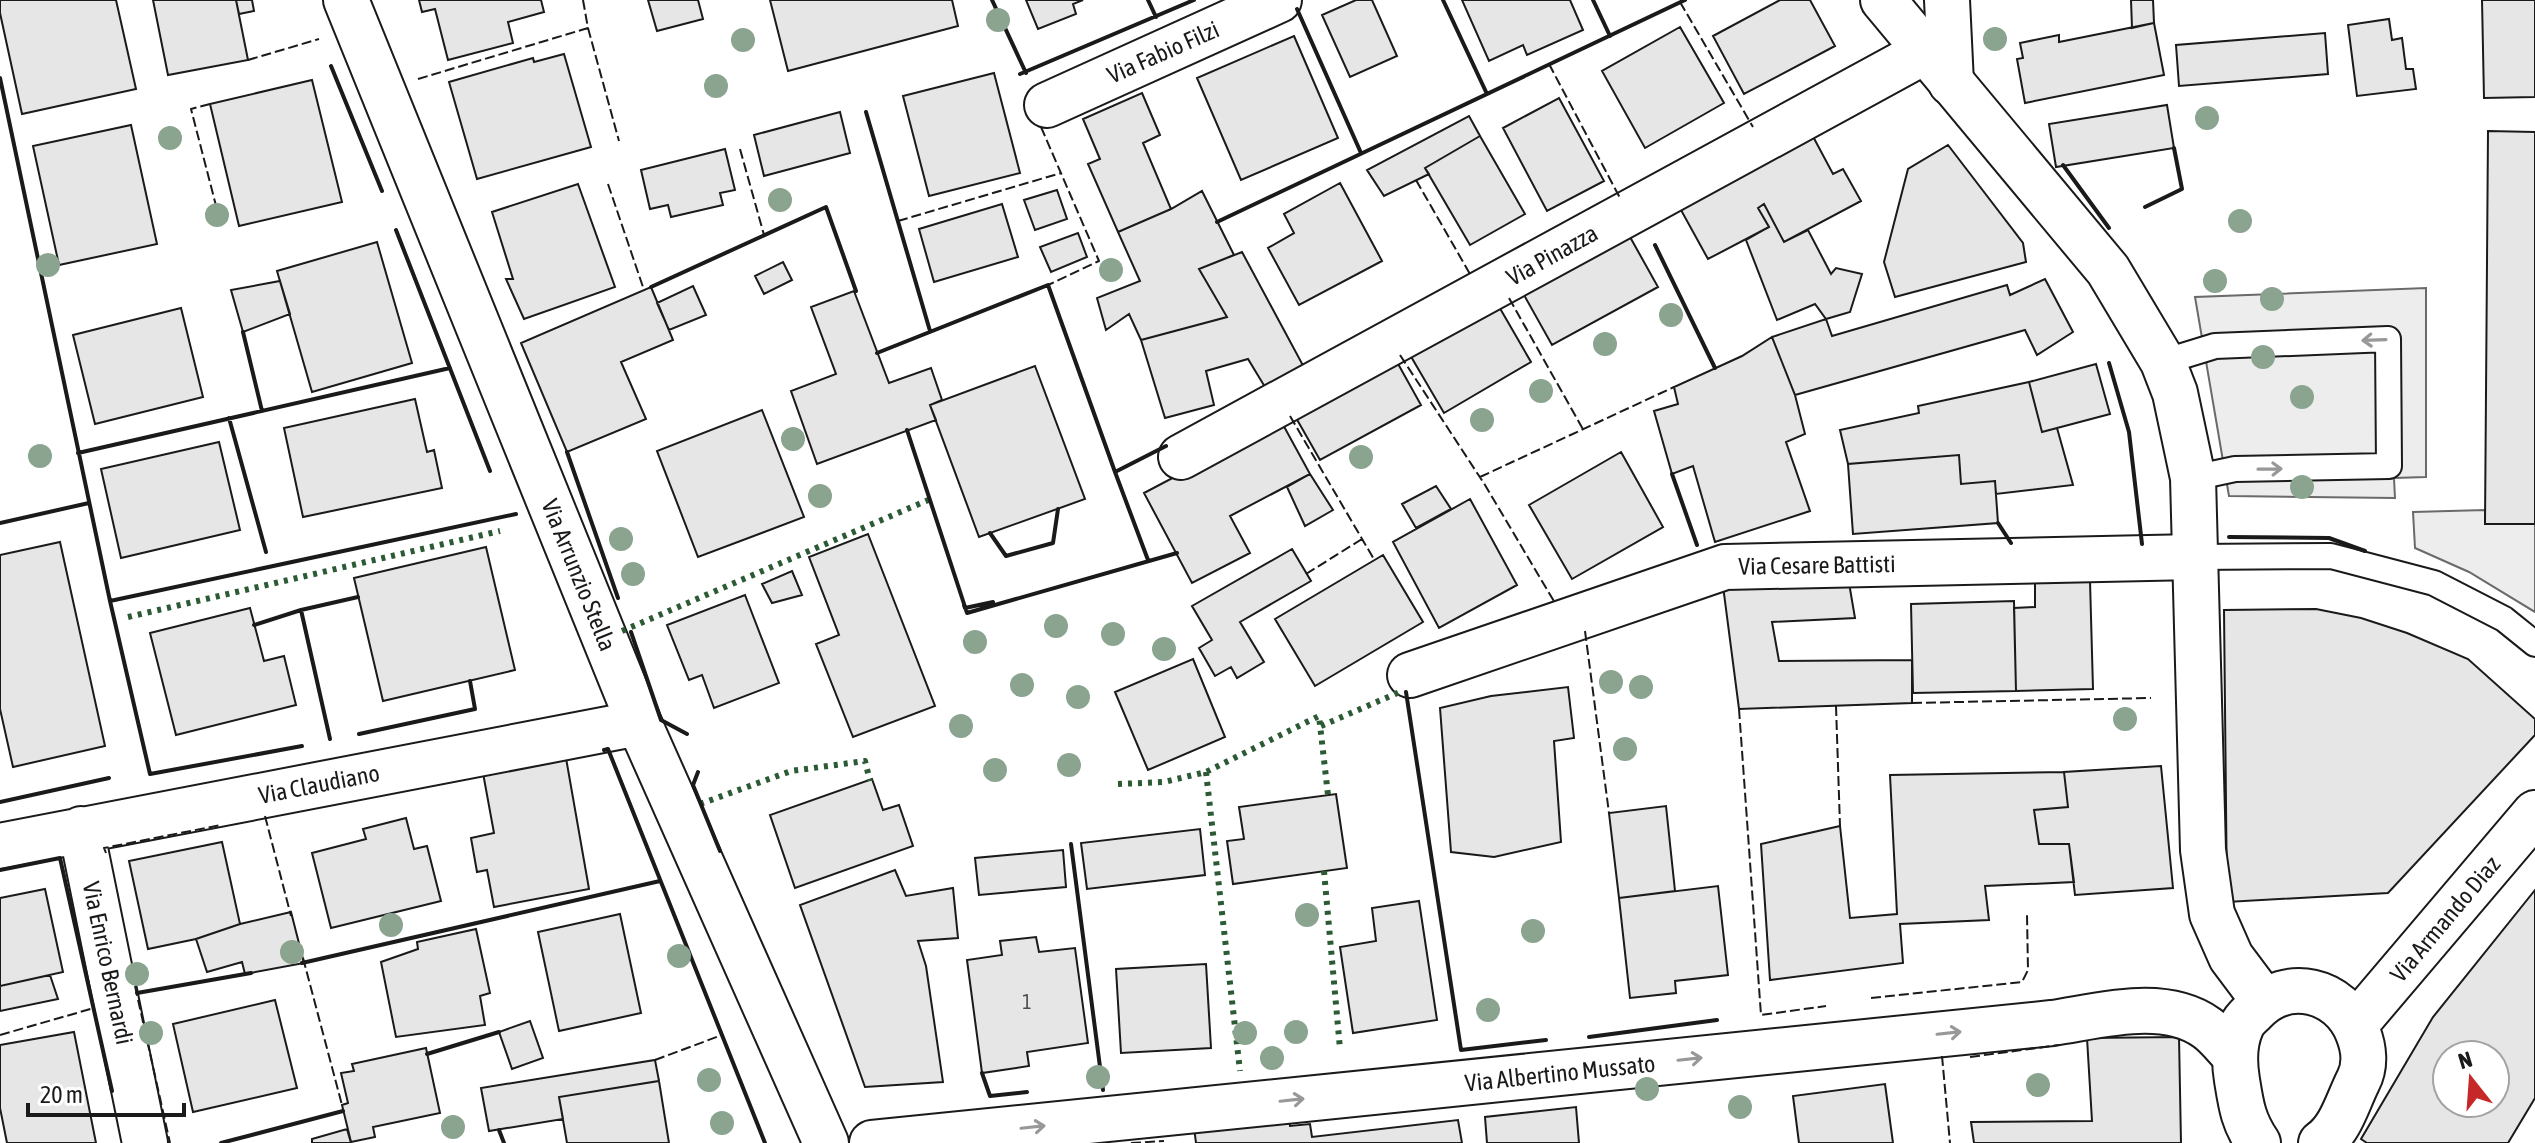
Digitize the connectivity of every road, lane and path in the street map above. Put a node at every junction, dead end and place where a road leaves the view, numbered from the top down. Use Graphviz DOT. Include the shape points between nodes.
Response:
graph roads {
  1 [pos="346,0"];
  2 [pos="1279,0"];
  3 [pos="1883,0"];
  4 [pos="1947,0"];
  5 [pos="1937,68"];
  6 [pos="1047,105"];
  7 [pos="2163,362"];
  8 [pos="1181,457"];
  9 [pos="2193,478"];
  10 [pos="2195,557"];
  11 [pos="2535,644"];
  12 [pos="1410,675"];
  13 [pos="639,723"];
  14 [pos="2535,813"];
  15 [pos="81,829"];
  16 [pos="0,846"];
  17 [pos="2264,1001"];
  18 [pos="2355,1025"];
  19 [pos="2234,1055"];
  20 [pos="145,1143"];
  21 [pos="826,1143"];
  22 [pos="872,1143"];
  23 [pos="2258,1143"];
  24 [pos="2321,1143"];
  1 -- 13 [label="street, Via Arrunzio Stella"];
  2 -- 6 [label="street, Via Fabio Filzi"];
  3 -- 5 [label="street"];
  4 -- 5 [label="street"];
  5 -- 7 [label="street" via="2108,270"];
  5 -- 8 [label="street, Via Pinazza"];
  7 -- 9 [label="street"];
  9 -- 7 [label="lane, one-way" via="2235,469 2389,466 2388,339 2215,346"];
  9 -- 10 [label="street"];
  10 -- 11 [label="lane" via="2331,556 2434,583 2504,619"];
  10 -- 12 [label="street, Via Cesare Battisti" via="1725,567"];
  10 -- 17 [label="street" via="2203,850 2212,914 2231,957"];
  13 -- 15 [label="street, Via Claudiano"];
  13 -- 21 [label="street, Via Arrunzio Stella"];
  14 -- 18 [label="street, Via Armando Diaz"];
  15 -- 16 [label="street, Via Claudiano"];
  15 -- 20 [label="street, Via Enrico Bernardi"];
  17 -- 18 [label="street" via="2283,993 2323,995 2342,1006"];
  17 -- 19 [label="street" via="2242,1024"];
  18 -- 24 [label="street" via="2363,1046 2362,1074 2334,1134"];
  22 -- 19 [label="street, Via Albertino Mussato, one-way" via="2147,1011 2173,1014 2207,1028"];
  19 -- 23 [label="street" via="2245,1124"];
}
